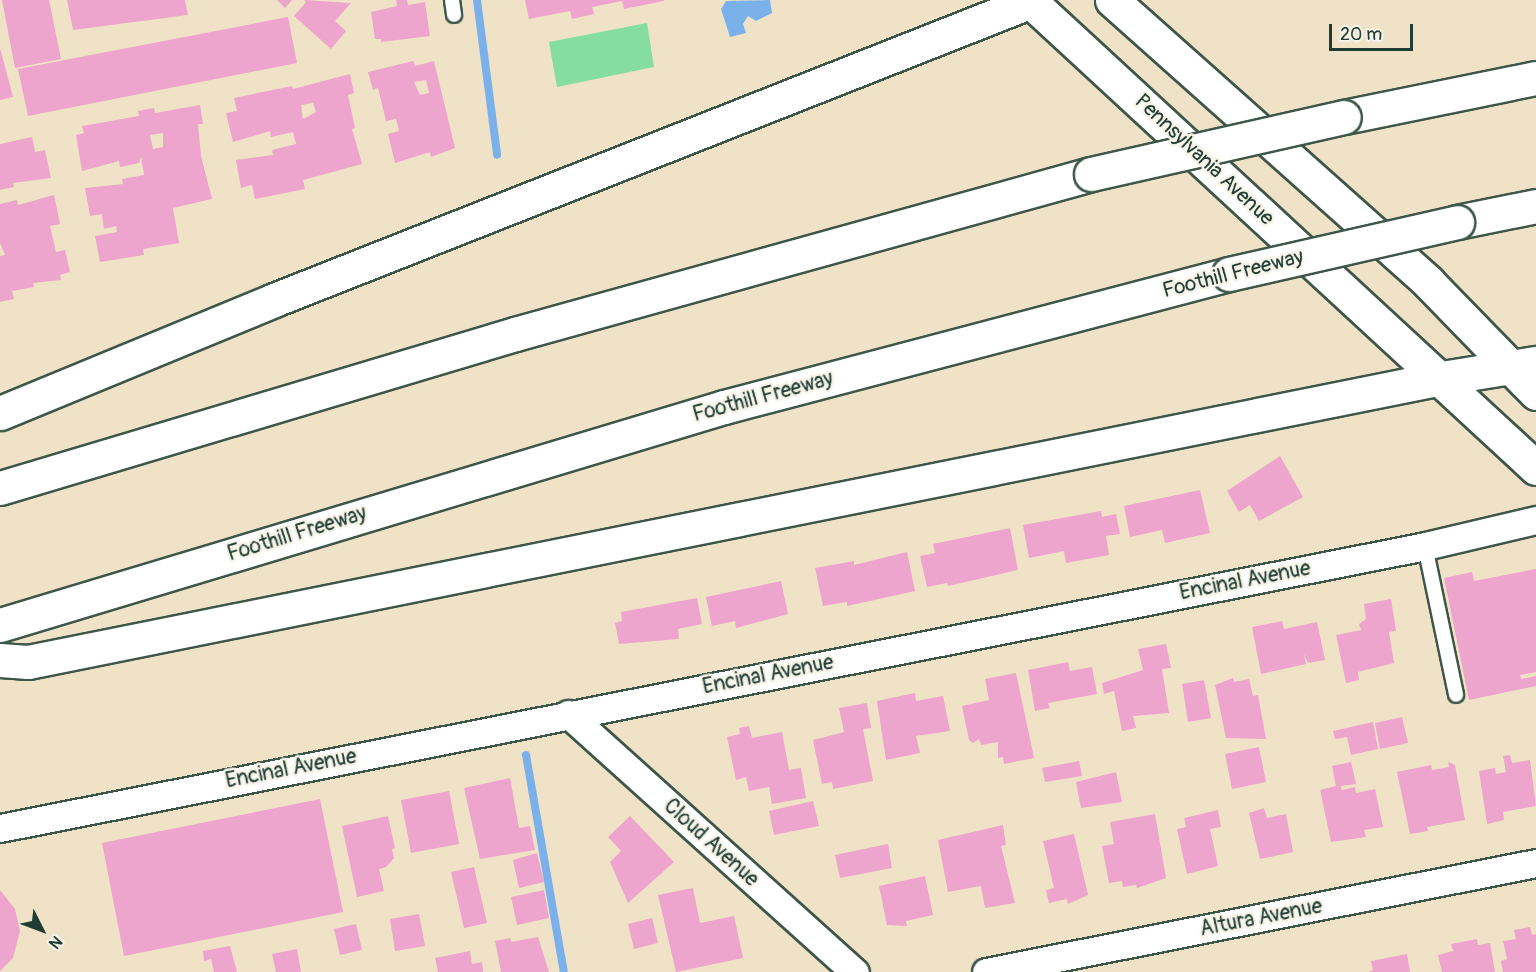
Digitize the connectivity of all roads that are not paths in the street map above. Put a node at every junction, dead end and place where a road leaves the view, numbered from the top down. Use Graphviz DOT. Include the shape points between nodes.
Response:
graph roads {
  1 [pos="452,0"];
  2 [pos="1031,0"];
  3 [pos="1112,0"];
  4 [pos="454,15"];
  5 [pos="1536,78"];
  6 [pos="1536,206"];
  7 [pos="1525,366"];
  8 [pos="1442,378"];
  9 [pos="1536,393"];
  10 [pos="0,413"];
  11 [pos="1536,468"];
  12 [pos="0,488"];
  13 [pos="1536,520"];
  14 [pos="1425,546"];
  15 [pos="0,625"];
  16 [pos="0,660"];
  17 [pos="1456,695"];
  18 [pos="568,714"];
  19 [pos="0,828"];
  20 [pos="1536,863"];
  21 [pos="855,972"];
  22 [pos="986,972"];
  1 -- 4 [label="lane"];
  2 -- 8 [label="main road, Pennsylvania Avenue"];
  2 -- 10 [label="main road" via="274,300"];
  3 -- 7 [label="main road"];
  5 -- 12 [label="main road, bridge" via="1091,174 515,334"];
  6 -- 15 [label="main road, Foothill Freeway, bridge" via="1229,274 724,407"];
  7 -- 8 [label="main road"];
  7 -- 9 [label="main road"];
  8 -- 11 [label="main road, Pennsylvania Avenue"];
  8 -- 16 [label="main road" via="28,662"];
  13 -- 14 [label="street, Encinal Avenue"];
  14 -- 17 [label="lane"];
  14 -- 18 [label="street, Encinal Avenue"];
  18 -- 19 [label="street, Encinal Avenue"];
  18 -- 21 [label="street, Cloud Avenue"];
  20 -- 22 [label="street, Altura Avenue"];
}
